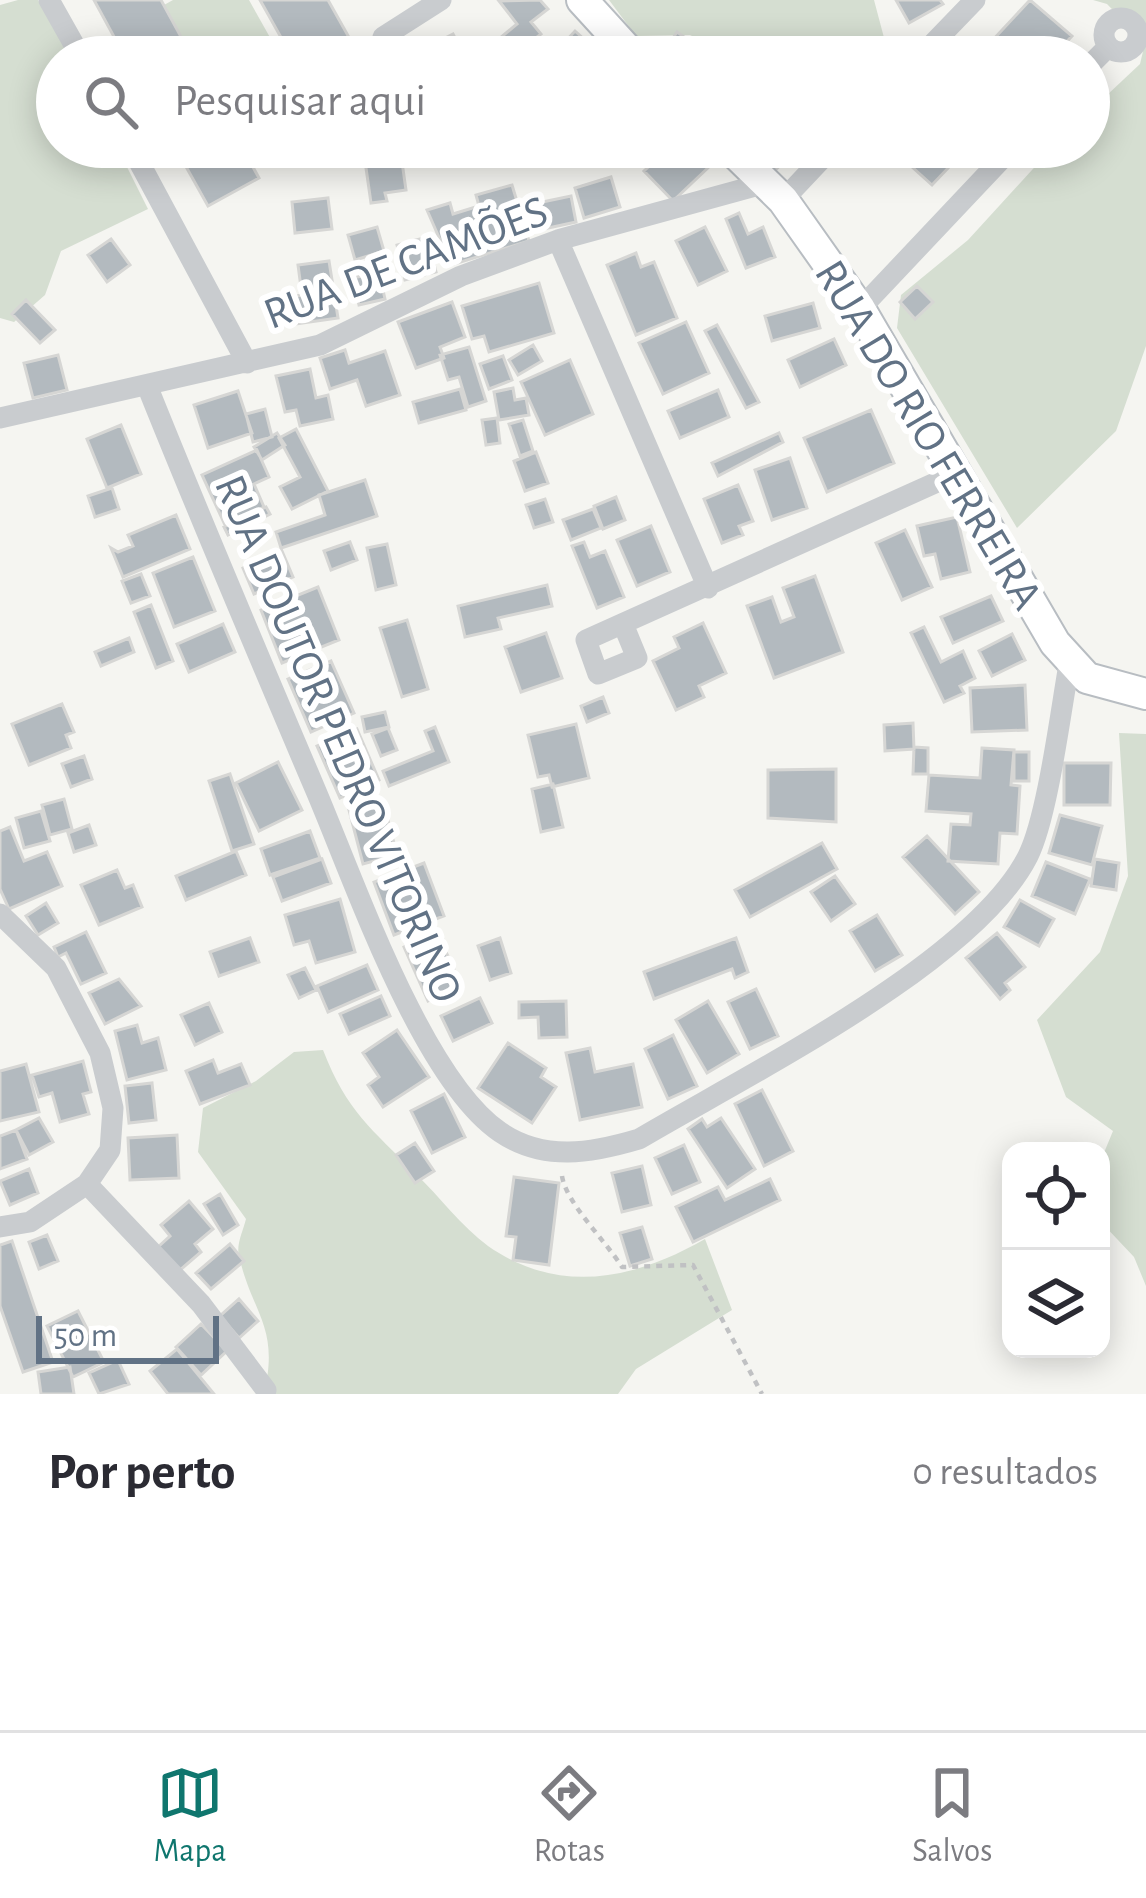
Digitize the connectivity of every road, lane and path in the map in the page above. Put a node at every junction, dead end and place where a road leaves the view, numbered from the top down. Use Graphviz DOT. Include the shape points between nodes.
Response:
graph roads {
  1 [pos="49,0"];
  2 [pos="581,0"];
  3 [pos="975,0"];
  4 [pos="425,4"];
  5 [pos="69,36"];
  6 [pos="384,36"];
  7 [pos="614,36"];
  8 [pos="940,36"];
  9 [pos="142,168"];
  10 [pos="750,168"];
  11 [pos="805,168"];
  12 [pos="993,168"];
  13 [pos="774,191"];
  14 [pos="558,240"];
  15 [pos="860,309"];
  16 [pos="247,363"];
  17 [pos="148,388"];
  18 [pos="0,418"];
  19 [pos="955,474"];
  20 [pos="708,588"];
  21 [pos="623,625"];
  22 [pos="1070,659"];
  23 [pos="1146,694"];
  24 [pos="0,914"];
  25 [pos="559,1152"];
  26 [pos="87,1184"];
  27 [pos="0,1227"];
  28 [pos="266,1390"];
  29 [pos="762,1394"];
  1 -- 5 [label="street"];
  2 -- 7 [label="street"];
  3 -- 8 [label="street"];
  4 -- 6 [label="street"];
  9 -- 16 [label="street"];
  10 -- 13 [label="street, RUA DO RIO FERREIRA"];
  11 -- 13 [label="street"];
  12 -- 15 [label="street"];
  13 -- 14 [label="street, RUA DE CAMÕES"];
  13 -- 15 [label="street, RUA DO RIO FERREIRA"];
  14 -- 16 [label="street, RUA DE CAMÕES" via="461,275 320,345"];
  14 -- 20 [label="street"];
  15 -- 19 [label="street, RUA DO RIO FERREIRA"];
  16 -- 17 [label="street, RUA DE CAMÕES"];
  17 -- 18 [label="street, RUA DE CAMÕES"];
  17 -- 25 [label="street, RUA DOUTOR PEDRO VITORINO" via="374,936 440,1062 502,1134"];
  19 -- 20 [label="street"];
  19 -- 22 [label="street, RUA DO RIO FERREIRA"];
  20 -- 21 [label="street"];
  22 -- 23 [label="street, RUA DO RIO FERREIRA" via="1087,678"];
  22 -- 25 [label="street, RUA DOUTOR PEDRO VITORINO" via="1029,854 991,910 909,976 639,1139 592,1154"];
  24 -- 26 [label="street" via="56,968 100,1053 113,1108 110,1150"];
  25 -- 29 [label="path" via="565,1195 622,1267 693,1265"];
  26 -- 27 [label="street" via="30,1222"];
  26 -- 28 [label="street" via="201,1304"];
}
